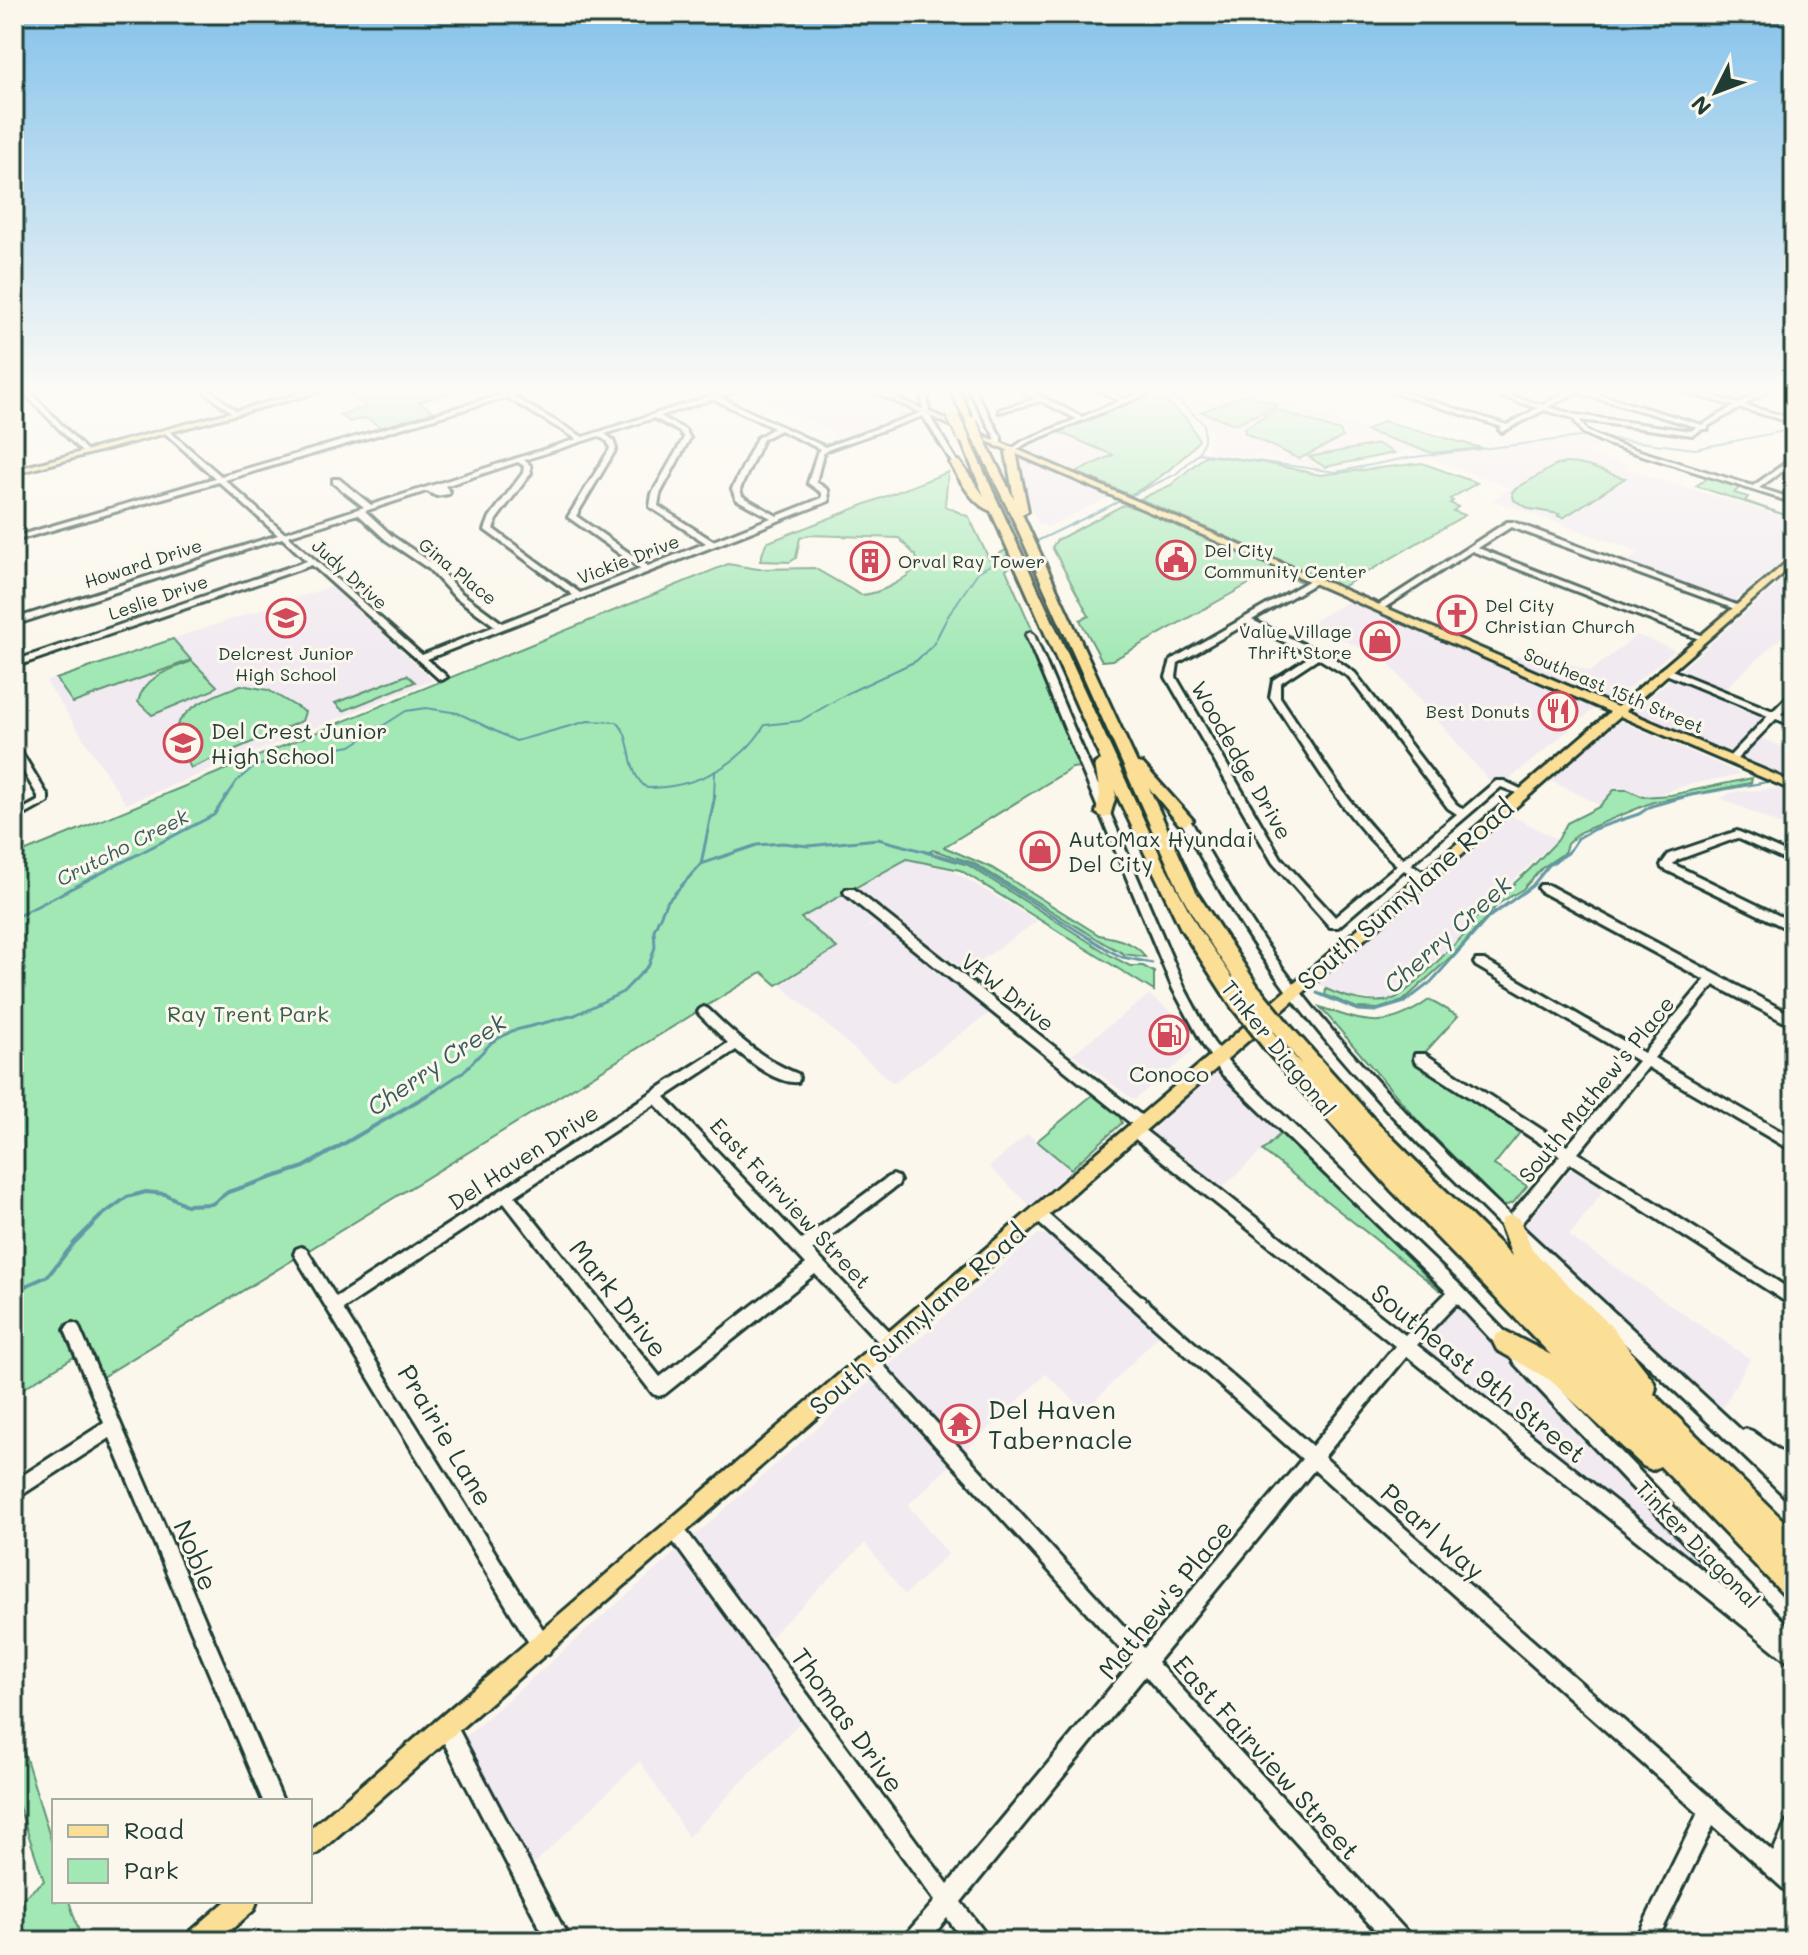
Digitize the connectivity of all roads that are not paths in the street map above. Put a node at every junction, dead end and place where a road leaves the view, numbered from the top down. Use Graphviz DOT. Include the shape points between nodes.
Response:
graph roads {
  1 [pos="216,480"];
  2 [pos="221,480"];
  3 [pos="452,480"];
  4 [pos="522,480"];
  5 [pos="594,480"];
  6 [pos="664,480"];
  7 [pos="740,480"];
  8 [pos="813,480"];
  9 [pos="966,480"];
  10 [pos="982,480"];
  11 [pos="1000,480"];
  12 [pos="1021,480"];
  13 [pos="1082,480"];
  14 [pos="1725,480"];
  15 [pos="1765,480"];
  16 [pos="336,481"];
  17 [pos="1753,489"];
  18 [pos="1794,501"];
  19 [pos="369,507"];
  20 [pos="359,510"];
  21 [pos="999,517"];
  22 [pos="776,518"];
  23 [pos="1021,523"];
  24 [pos="282,535"];
  25 [pos="14,539"];
  26 [pos="713,544"];
  27 [pos="1471,548"];
  28 [pos="1794,559"];
  29 [pos="313,562"];
  30 [pos="647,569"];
  31 [pos="1315,581"];
  32 [pos="578,595"];
  33 [pos="1738,607"];
  34 [pos="1378,608"];
  35 [pos="1245,620"];
  36 [pos="14,622"];
  37 [pos="501,626"];
  38 [pos="1030,635"];
  39 [pos="1702,637"];
  40 [pos="1317,655"];
  41 [pos="421,658"];
  42 [pos="14,664"];
  43 [pos="1664,670"];
  44 [pos="442,677"];
  45 [pos="1794,695"];
  46 [pos="1618,710"];
  47 [pos="1775,715"];
  48 [pos="1794,723"];
  49 [pos="1093,726"];
  50 [pos="1121,746"];
  51 [pos="14,748"];
  52 [pos="1732,759"];
  53 [pos="1794,787"];
  54 [pos="1522,792"];
  55 [pos="1104,813"];
  56 [pos="1463,814"];
  57 [pos="14,818"];
  58 [pos="1185,820"];
  59 [pos="1794,860"];
  60 [pos="1402,866"];
  61 [pos="1424,878"];
  62 [pos="1544,888"];
  63 [pos="850,892"];
  64 [pos="1334,924"];
  65 [pos="1794,928"];
  66 [pos="1480,963"];
  67 [pos="1712,979"];
  68 [pos="1293,991"];
  69 [pos="1247,998"];
  70 [pos="704,1012"];
  71 [pos="1794,1022"];
  72 [pos="1280,1041"];
  73 [pos="736,1044"];
  74 [pos="1218,1057"];
  75 [pos="1420,1058"];
  76 [pos="1644,1060"];
  77 [pos="793,1078"];
  78 [pos="656,1096"];
  79 [pos="1138,1127"];
  80 [pos="1794,1146"];
  81 [pos="1567,1154"];
  82 [pos="893,1181"];
  83 [pos="506,1195"];
  84 [pos="1038,1214"];
  85 [pos="1511,1225"];
  86 [pos="802,1249"];
  87 [pos="301,1254"];
  88 [pos="816,1265"];
  89 [pos="1457,1292"];
  90 [pos="1794,1300"];
  91 [pos="334,1306"];
  92 [pos="73,1330"];
  93 [pos="1505,1342"];
  94 [pos="890,1343"];
  95 [pos="1406,1345"];
  96 [pos="869,1361"];
  97 [pos="1717,1416"];
  98 [pos="112,1427"];
  99 [pos="1687,1444"];
  100 [pos="1314,1460"];
  101 [pos="1794,1471"];
  102 [pos="14,1491"];
  103 [pos="1794,1493"];
  104 [pos="675,1530"];
  105 [pos="1783,1556"];
  106 [pos="1794,1585"];
  107 [pos="1794,1645"];
  108 [pos="542,1646"];
  109 [pos="1794,1654"];
  110 [pos="1147,1663"];
  111 [pos="447,1728"];
  112 [pos="272,1799"];
  113 [pos="1709,1812"];
  114 [pos="1794,1828"];
  115 [pos="312,1843"];
  116 [pos="1776,1869"];
  117 [pos="1794,1885"];
  118 [pos="949,1901"];
  119 [pos="243,1903"];
  120 [pos="199,1941"];
  121 [pos="559,1941"];
  122 [pos="915,1941"];
  123 [pos="977,1941"];
  124 [pos="1400,1941"];
  125 [pos="1646,1941"];
  1 -- 25 [label="street"];
  2 -- 24 [label="street, Judy Drive"];
  3 -- 19 [label="street, Howard Drive"];
  4 -- 32 [label="street" via="489,530"];
  5 -- 30 [label="street" via="572,517"];
  6 -- 26 [label="street" via="654,507"];
  7 -- 22 [label="street" via="739,497"];
  8 -- 22 [label="street, Vickie Drive" via="826,499"];
  9 -- 21 [label="highway"];
  10 -- 21 [label="highway, Tinker Diagonal, bridge"];
  11 -- 23 [label="highway, Tinker Diagonal, bridge"];
  12 -- 23 [label="highway"];
  13 -- 31 [label="main road, Southeast 15th Street"];
  14 -- 17 [label="street"];
  15 -- 17 [label="street"];
  16 -- 19 [label="street"];
  17 -- 18 [label="street"];
  19 -- 20 [label="street, Howard Drive"];
  20 -- 24 [label="street, Howard Drive"];
  20 -- 37 [label="street, Gina Place"];
  21 -- 49 [label="highway, Tinker Diagonal"];
  22 -- 26 [label="street, Vickie Drive"];
  23 -- 50 [label="highway, Tinker Diagonal"];
  24 -- 29 [label="street, Judy Drive"];
  24 -- 36 [label="street, Howard Drive"];
  26 -- 30 [label="street, Vickie Drive"];
  27 -- 33 [label="street" via="1510,524"];
  27 -- 34 [label="street"];
  27 -- 39 [label="street"];
  28 -- 33 [label="main road, South Sunnylane Road"];
  29 -- 41 [label="street, Judy Drive"];
  29 -- 42 [label="street, Leslie Drive"];
  30 -- 32 [label="street, Vickie Drive"];
  31 -- 34 [label="main road, Southeast 15th Street"];
  31 -- 35 [label="street, Woodedge Drive"];
  32 -- 37 [label="street, Vickie Drive"];
  33 -- 39 [label="main road, South Sunnylane Road"];
  34 -- 46 [label="main road, Southeast 15th Street"];
  35 -- 40 [label="street"];
  35 -- 64 [label="street, Woodedge Drive" via="1174,662 1171,677 1277,860"];
  37 -- 41 [label="street, Vickie Drive"];
  38 -- 55 [label="street, Tinker Diagonal"];
  39 -- 43 [label="main road, South Sunnylane Road"];
  40 -- 56 [label="street" via="1352,675"];
  40 -- 60 [label="street" via="1276,682 1275,697 1350,809"];
  41 -- 44 [label="street, Judy Drive"];
  43 -- 46 [label="main road, South Sunnylane Road"];
  43 -- 47 [label="street"];
  45 -- 47 [label="street"];
  46 -- 52 [label="main road, Southeast 15th Street"];
  46 -- 54 [label="main road, South Sunnylane Road"];
  47 -- 48 [label="street"];
  47 -- 52 [label="street"];
  49 -- 55 [label="highway" via="1108,792"];
  49 -- 69 [label="highway, Tinker Diagonal" via="1190,929"];
  50 -- 58 [label="highway"];
  50 -- 69 [label="highway, Tinker Diagonal" via="1187,890"];
  51 -- 57 [label="street" via="43,796 37,808"];
  52 -- 53 [label="main road, Southeast 15th Street"];
  54 -- 56 [label="street, South Sunnylane Road" via="1500,783"];
  54 -- 61 [label="main road, South Sunnylane Road"];
  55 -- 74 [label="street, Tinker Diagonal" via="1179,989"];
  56 -- 60 [label="street, South Sunnylane Road"];
  58 -- 68 [label="street"];
  59 -- 65 [label="street" via="1737,834 1673,857 1666,865"];
  60 -- 61 [label="street"];
  60 -- 64 [label="street, South Sunnylane Road"];
  61 -- 68 [label="main road, South Sunnylane Road"];
  62 -- 67 [label="street"];
  63 -- 79 [label="street, VFW Drive"];
  66 -- 76 [label="street"];
  67 -- 71 [label="street"];
  67 -- 76 [label="street, South Mathew's Place"];
  68 -- 74 [label="main road, South Sunnylane Road"];
  68 -- 85 [label="street" via="1399,1113"];
  69 -- 72 [label="highway, Tinker Diagonal, bridge"];
  70 -- 73 [label="street"];
  72 -- 99 [label="highway, Tinker Diagonal"];
  72 -- 105 [label="highway, Tinker Diagonal" via="1399,1185"];
  73 -- 77 [label="street" via="771,1071"];
  73 -- 78 [label="street, Del Haven Drive"];
  74 -- 79 [label="main road, South Sunnylane Road"];
  74 -- 89 [label="street, Tinker Diagonal"];
  75 -- 81 [label="street"];
  76 -- 80 [label="street"];
  76 -- 81 [label="street, South Mathew's Place"];
  78 -- 83 [label="street, Del Haven Drive"];
  78 -- 86 [label="street, East Fairview Street"];
  79 -- 84 [label="main road, South Sunnylane Road"];
  79 -- 95 [label="street, Southeast 9th Street"];
  81 -- 85 [label="street, South Mathew's Place"];
  81 -- 90 [label="street"];
  82 -- 86 [label="street"];
  83 -- 88 [label="street, Mark Drive" via="659,1388"];
  83 -- 91 [label="street, Del Haven Drive"];
  84 -- 94 [label="main road, South Sunnylane Road"];
  84 -- 100 [label="street, Pearl Way"];
  85 -- 97 [label="street"];
  85 -- 99 [label="highway" via="1524,1257 1603,1334"];
  86 -- 88 [label="street, East Fairview Street"];
  87 -- 91 [label="street, Prairie Lane"];
  88 -- 94 [label="street, East Fairview Street"];
  89 -- 93 [label="street, Tinker Diagonal"];
  89 -- 95 [label="street, Mathew's Place"];
  91 -- 108 [label="street, Prairie Lane"];
  92 -- 98 [label="street, Noble"];
  93 -- 105 [label="highway" via="1558,1372"];
  93 -- 107 [label="street, Tinker Diagonal"];
  94 -- 96 [label="main road, South Sunnylane Road"];
  95 -- 100 [label="street, Mathew's Place"];
  95 -- 109 [label="street, Southeast 9th Street"];
  96 -- 104 [label="main road, South Sunnylane Road"];
  96 -- 110 [label="street, East Fairview Street"];
  97 -- 101 [label="street"];
  97 -- 103 [label="street"];
  98 -- 102 [label="street"];
  98 -- 112 [label="street, Noble"];
  99 -- 105 [label="highway, Tinker Diagonal"];
  100 -- 110 [label="street, Mathew's Place"];
  100 -- 113 [label="street, Pearl Way"];
  104 -- 108 [label="main road, South Sunnylane Road"];
  104 -- 118 [label="street, Thomas Drive"];
  105 -- 106 [label="highway, Tinker Diagonal"];
  108 -- 111 [label="main road, South Sunnylane Road"];
  110 -- 118 [label="street, Mathew's Place"];
  110 -- 124 [label="street, East Fairview Street"];
  111 -- 115 [label="main road, South Sunnylane Road"];
  111 -- 121 [label="street"];
  113 -- 116 [label="street, Pearl Way"];
  113 -- 125 [label="street"];
  114 -- 116 [label="street"];
  116 -- 117 [label="street, Pearl Way"];
  118 -- 122 [label="street, Mathew's Place"];
  118 -- 123 [label="street, Thomas Drive"];
  119 -- 120 [label="main road"];
}
